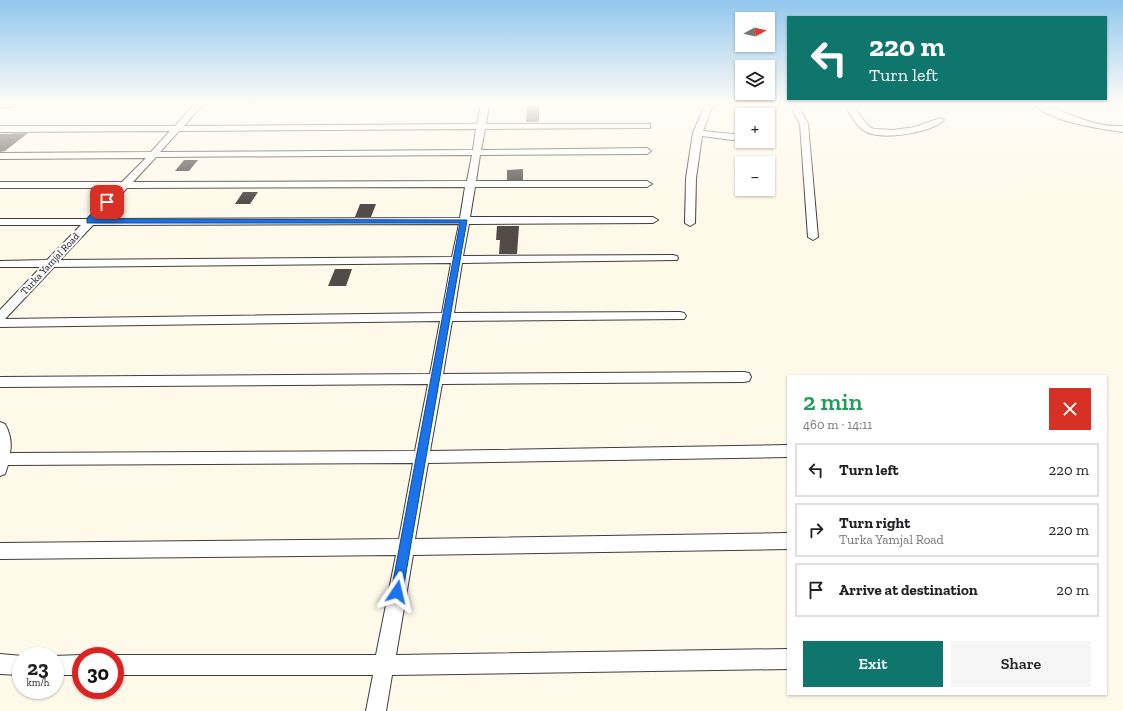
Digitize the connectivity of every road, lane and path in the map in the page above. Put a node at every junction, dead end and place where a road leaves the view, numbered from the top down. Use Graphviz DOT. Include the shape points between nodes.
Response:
graph roads {
  1 [pos="168,138"];
  2 [pos="479,138"];
  3 [pos="696,138"];
  4 [pos="805,138"];
  5 [pos="647,151"];
  6 [pos="477,152"];
  7 [pos="153,155"];
  8 [pos="0,156"];
  9 [pos="124,184"];
  10 [pos="471,184"];
  11 [pos="647,184"];
  12 [pos="0,185"];
  13 [pos="653,220"];
  14 [pos="90,221"];
  15 [pos="464,221"];
  16 [pos="0,222"];
  17 [pos="690,223"];
  18 [pos="813,238"];
  19 [pos="673,258"];
  20 [pos="457,260"];
  21 [pos="51,263"];
  22 [pos="0,264"];
  23 [pos="2,313"];
  24 [pos="680,316"];
  25 [pos="447,317"];
  26 [pos="0,323"];
  27 [pos="744,377"];
  28 [pos="435,378"];
  29 [pos="0,382"];
  30 [pos="0,428"];
  31 [pos="2,444"];
  32 [pos="787,451"];
  33 [pos="422,458"];
  34 [pos="1,464"];
  35 [pos="787,540"];
  36 [pos="405,548"];
  37 [pos="0,551"];
  38 [pos="787,659"];
  39 [pos="0,664"];
  40 [pos="12,664"];
  41 [pos="124,665"];
  42 [pos="384,665"];
  43 [pos="376,711"];
  1 -- 7 [label="street, Turka Yamjal Road"];
  2 -- 6 [label="street"];
  3 -- 17 [label="street"];
  4 -- 18 [label="street"];
  5 -- 6 [label="street"];
  6 -- 7 [label="street"];
  6 -- 10 [label="street"];
  7 -- 8 [label="street"];
  7 -- 9 [label="street, Turka Yamjal Road"];
  9 -- 10 [label="street"];
  9 -- 12 [label="street"];
  9 -- 14 [label="street, Turka Yamjal Road"];
  10 -- 11 [label="street"];
  10 -- 15 [label="street"];
  13 -- 15 [label="street"];
  14 -- 15 [label="street"];
  14 -- 16 [label="street"];
  14 -- 21 [label="street, Turka Yamjal Road"];
  15 -- 20 [label="street"];
  19 -- 20 [label="street"];
  20 -- 21 [label="street"];
  20 -- 25 [label="street"];
  21 -- 22 [label="street"];
  21 -- 23 [label="street, Turka Yamjal Road"];
  24 -- 25 [label="street"];
  25 -- 26 [label="street"];
  25 -- 28 [label="street"];
  27 -- 28 [label="street"];
  28 -- 29 [label="street"];
  28 -- 33 [label="street"];
  30 -- 31 [label="street"];
  31 -- 34 [label="street"];
  32 -- 33 [label="street"];
  33 -- 34 [label="street"];
  33 -- 36 [label="street"];
  35 -- 36 [label="street"];
  36 -- 37 [label="street"];
  36 -- 42 [label="street"];
  38 -- 42 [label="street"];
  39 -- 40 [label="street"];
  41 -- 42 [label="street"];
  42 -- 43 [label="street"];
}
